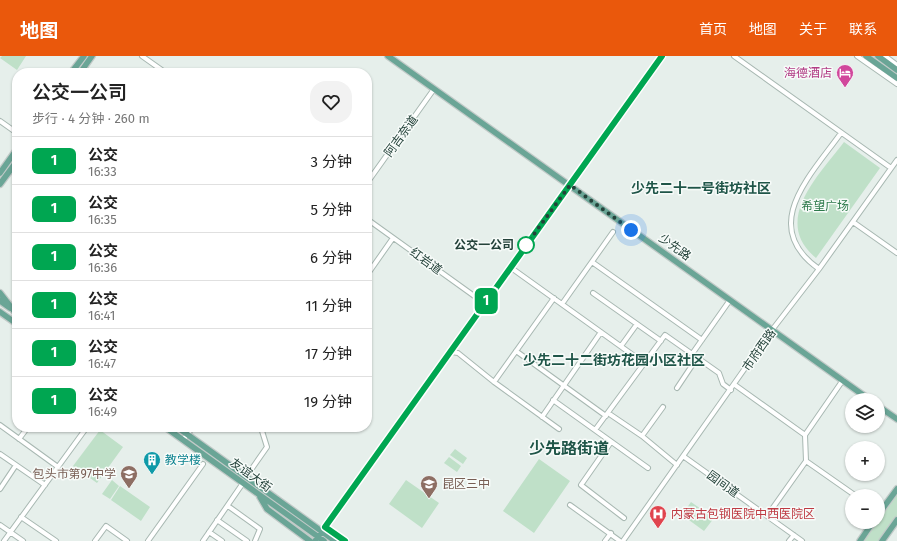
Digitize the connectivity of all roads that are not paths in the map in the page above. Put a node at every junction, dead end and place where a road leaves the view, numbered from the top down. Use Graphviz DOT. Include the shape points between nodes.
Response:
graph roads {
  1 [pos="84,56"];
  2 [pos="92,56"];
  3 [pos="142,56"];
  4 [pos="388,56"];
  5 [pos="662,56"];
  6 [pos="734,56"];
  7 [pos="858,56"];
  8 [pos="866,56"];
  9 [pos="878,56"];
  10 [pos="885,56"];
  11 [pos="897,65"];
  12 [pos="76,68"];
  13 [pos="84,68"];
  14 [pos="159,68"];
  15 [pos="897,70"];
  16 [pos="896,81"];
  17 [pos="434,89"];
  18 [pos="0,121"];
  19 [pos="12,129"];
  20 [pos="841,133"];
  21 [pos="12,156"];
  22 [pos="897,160"];
  23 [pos="12,168"];
  24 [pos="891,168"];
  25 [pos="0,173"];
  26 [pos="372,176"];
  27 [pos="0,184"];
  28 [pos="570,185"];
  29 [pos="372,222"];
  30 [pos="853,222"];
  31 [pos="613,232"];
  32 [pos="394,238"];
  33 [pos="897,253"];
  34 [pos="592,262"];
  35 [pos="510,267"];
  36 [pos="372,268"];
  37 [pos="819,269"];
  38 [pos="593,293"];
  39 [pos="0,294"];
  40 [pos="554,298"];
  41 [pos="730,300"];
  42 [pos="0,301"];
  43 [pos="484,303"];
  44 [pos="562,304"];
  45 [pos="12,308"];
  46 [pos="12,310"];
  47 [pos="0,312"];
  48 [pos="0,316"];
  49 [pos="9,318"];
  50 [pos="12,320"];
  51 [pos="637,324"];
  52 [pos="772,330"];
  53 [pos="601,332"];
  54 [pos="702,340"];
  55 [pos="661,341"];
  56 [pos="621,346"];
  57 [pos="516,351"];
  58 [pos="451,352"];
  59 [pos="692,354"];
  60 [pos="697,358"];
  61 [pos="644,363"];
  62 [pos="843,380"];
  63 [pos="494,382"];
  64 [pos="564,385"];
  65 [pos="735,385"];
  66 [pos="676,388"];
  67 [pos="731,390"];
  68 [pos="861,393"];
  69 [pos="553,400"];
  70 [pos="663,407"];
  71 [pos="885,411"];
  72 [pos="607,414"];
  73 [pos="542,417"];
  74 [pos="897,419"];
  75 [pos="0,425"];
  76 [pos="559,430"];
  77 [pos="595,430"];
  78 [pos="25,432"];
  79 [pos="83,432"];
  80 [pos="172,432"];
  81 [pos="184,432"];
  82 [pos="190,432"];
  83 [pos="263,432"];
  84 [pos="188,435"];
  85 [pos="805,435"];
  86 [pos="642,436"];
  87 [pos="20,439"];
  88 [pos="183,440"];
  89 [pos="611,442"];
  90 [pos="0,454"];
  91 [pos="683,456"];
  92 [pos="806,461"];
  93 [pos="203,464"];
  94 [pos="16,465"];
  95 [pos="676,465"];
  96 [pos="58,467"];
  97 [pos="648,468"];
  98 [pos="246,477"];
  99 [pos="243,483"];
  100 [pos="45,485"];
  101 [pos="0,489"];
  102 [pos="846,489"];
  103 [pos="897,489"];
  104 [pos="258,494"];
  105 [pos="570,505"];
  106 [pos="885,505"];
  107 [pos="228,506"];
  108 [pos="767,516"];
  109 [pos="22,517"];
  110 [pos="304,518"];
  111 [pos="624,518"];
  112 [pos="218,520"];
  113 [pos="897,520"];
  114 [pos="300,524"];
  115 [pos="0,525"];
  116 [pos="324,529"];
  117 [pos="868,529"];
  118 [pos="10,532"];
  119 [pos="209,532"];
  120 [pos="611,533"];
  121 [pos="794,535"];
  122 [pos="316,539"];
  123 [pos="624,540"];
  124 [pos="4,541"];
  125 [pos="23,541"];
  126 [pos="56,541"];
  127 [pos="95,541"];
  128 [pos="127,541"];
  129 [pos="148,541"];
  130 [pos="203,541"];
  131 [pos="222,541"];
  132 [pos="247,541"];
  133 [pos="256,541"];
  134 [pos="310,541"];
  135 [pos="324,541"];
  136 [pos="335,541"];
  137 [pos="345,541"];
  138 [pos="605,541"];
  139 [pos="789,541"];
  140 [pos="802,541"];
  141 [pos="860,541"];
  142 [pos="882,541"];
  1 -- 12 [label="main road"];
  2 -- 13 [label="main road"];
  3 -- 14 [label="street"];
  4 -- 17 [label="main road, 少先路"];
  5 -- 28 [label="main road"];
  6 -- 20 [label="street"];
  7 -- 16 [label="street"];
  8 -- 16 [label="main road"];
  9 -- 15 [label="main road"];
  10 -- 11 [label="street"];
  17 -- 26 [label="street, 阿吉奈道"];
  17 -- 28 [label="main road, 少先路"];
  18 -- 19 [label="street"];
  20 -- 24 [label="street"];
  20 -- 37 [label="street" via="798,194 791,210 794,242 801,254"];
  21 -- 25 [label="main road"];
  22 -- 24 [label="street, 市府西路"];
  23 -- 27 [label="main road"];
  24 -- 30 [label="street, 市府西路"];
  28 -- 35 [label="main road"];
  28 -- 41 [label="main road, 少先路"];
  29 -- 32 [label="street, 红岩道"];
  30 -- 33 [label="street"];
  30 -- 37 [label="street, 市府西路"];
  31 -- 34 [label="street"];
  32 -- 36 [label="street"];
  32 -- 43 [label="street, 红岩道"];
  34 -- 44 [label="street"];
  34 -- 54 [label="street"];
  35 -- 40 [label="street"];
  35 -- 43 [label="main road"];
  37 -- 52 [label="street, 市府西路"];
  38 -- 51 [label="street"];
  39 -- 45 [label="main road"];
  40 -- 44 [label="street"];
  40 -- 57 [label="street"];
  41 -- 52 [label="main road, 少先路"];
  41 -- 54 [label="street"];
  42 -- 46 [label="main road"];
  43 -- 58 [label="main road"];
  44 -- 53 [label="street"];
  47 -- 49 [label="main road"];
  48 -- 49 [label="main road"];
  49 -- 50 [label="main road"];
  51 -- 55 [label="street"];
  51 -- 56 [label="street"];
  52 -- 62 [label="main road, 少先路"];
  52 -- 65 [label="street, 市府西路"];
  53 -- 56 [label="street"];
  53 -- 64 [label="street"];
  54 -- 59 [label="street"];
  55 -- 59 [label="street" via="665,335"];
  55 -- 61 [label="street"];
  56 -- 61 [label="street"];
  57 -- 63 [label="street"];
  57 -- 64 [label="street"];
  58 -- 63 [label="street" via="458,353"];
  58 -- 116 [label="main road"];
  59 -- 60 [label="street"];
  60 -- 66 [label="street"];
  60 -- 67 [label="street" via="719,373 723,384"];
  61 -- 72 [label="street"];
  62 -- 68 [label="main road, 少先路"];
  62 -- 85 [label="street"];
  63 -- 73 [label="street"];
  64 -- 69 [label="street"];
  64 -- 72 [label="street"];
  65 -- 67 [label="street, 市府西路"];
  65 -- 85 [label="street"];
  67 -- 91 [label="street, 市府西路"];
  69 -- 73 [label="street"];
  69 -- 77 [label="street"];
  70 -- 86 [label="street"];
  71 -- 74 [label="main road"];
  72 -- 77 [label="street"];
  72 -- 86 [label="street"];
  73 -- 76 [label="street"];
  75 -- 87 [label="street"];
  77 -- 89 [label="street"];
  78 -- 87 [label="street"];
  79 -- 96 [label="street"];
  80 -- 88 [label="main road, 友谊大街"];
  81 -- 84 [label="main road, 友谊大街"];
  82 -- 84 [label="street"];
  83 -- 98 [label="street" via="267,447"];
  84 -- 88 [label="street"];
  84 -- 98 [label="main road, 友谊大街"];
  85 -- 92 [label="street"];
  86 -- 95 [label="street"];
  87 -- 96 [label="street"];
  88 -- 99 [label="main road, 友谊大街"];
  89 -- 97 [label="street"];
  89 -- 111 [label="street" via="580,484"];
  90 -- 94 [label="street"];
  91 -- 95 [label="street, 市府西路"];
  91 -- 108 [label="street, 园间道"];
  92 -- 102 [label="street"];
  92 -- 108 [label="street"];
  93 -- 129 [label="street"];
  94 -- 100 [label="street"];
  94 -- 101 [label="street"];
  95 -- 123 [label="street, 市府西路"];
  96 -- 100 [label="street"];
  98 -- 110 [label="main road, 友谊大街"];
  99 -- 104 [label="main road, 友谊大街"];
  99 -- 107 [label="street"];
  100 -- 109 [label="street"];
  103 -- 106 [label="main road"];
  104 -- 114 [label="main road, 友谊大街"];
  104 -- 134 [label="main road" via="267,509"];
  105 -- 120 [label="street"];
  107 -- 112 [label="street"];
  107 -- 133 [label="street" via="260,528"];
  108 -- 121 [label="street, 园间道"];
  109 -- 118 [label="street"];
  109 -- 126 [label="street"];
  110 -- 114 [label="main road"];
  110 -- 116 [label="main road, 友谊大街"];
  112 -- 119 [label="street"];
  112 -- 132 [label="street"];
  113 -- 142 [label="main road"];
  114 -- 122 [label="main road, 友谊大街"];
  115 -- 118 [label="street"];
  116 -- 122 [label="main road"];
  116 -- 136 [label="main road, 友谊大街"];
  116 -- 137 [label="main road"];
  117 -- 141 [label="main road"];
  118 -- 124 [label="street"];
  118 -- 125 [label="street"];
  119 -- 130 [label="street"];
  119 -- 131 [label="street"];
  120 -- 123 [label="street"];
  120 -- 138 [label="street"];
  121 -- 139 [label="street"];
  121 -- 140 [label="street, 园间道"];
  122 -- 135 [label="main road, 友谊大街"];
  127 -- 128 [label="street" via="106,526"];
}
